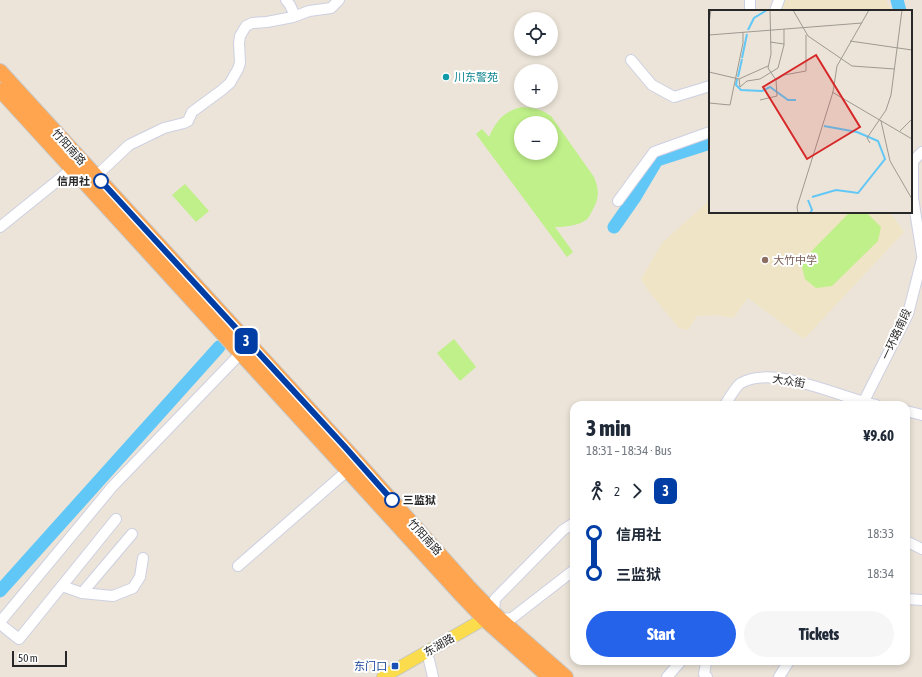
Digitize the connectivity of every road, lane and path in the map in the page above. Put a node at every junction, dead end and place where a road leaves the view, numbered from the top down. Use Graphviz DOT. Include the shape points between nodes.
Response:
graph roads {
  1 [pos="286,0"];
  2 [pos="339,0"];
  3 [pos="779,0"];
  4 [pos="776,10"];
  5 [pos="295,16"];
  6 [pos="631,60"];
  7 [pos="0,71"];
  8 [pos="709,86"];
  9 [pos="0,90"];
  10 [pos="709,132"];
  11 [pos="922,152"];
  12 [pos="912,160"];
  13 [pos="72,169"];
  14 [pos="92,181"];
  15 [pos="618,201"];
  16 [pos="0,227"];
  17 [pos="922,255"];
  18 [pos="922,259"];
  19 [pos="240,354"];
  20 [pos="728,401"];
  21 [pos="854,401"];
  22 [pos="864,401"];
  23 [pos="910,412"];
  24 [pos="922,415"];
  25 [pos="347,471"];
  26 [pos="116,519"];
  27 [pos="570,526"];
  28 [pos="132,534"];
  29 [pos="910,543"];
  30 [pos="922,549"];
  31 [pos="143,558"];
  32 [pos="238,566"];
  33 [pos="570,573"];
  34 [pos="62,586"];
  35 [pos="82,593"];
  36 [pos="910,599"];
  37 [pos="922,600"];
  38 [pos="492,619"];
  39 [pos="0,623"];
  40 [pos="429,660"];
  41 [pos="678,665"];
  42 [pos="705,665"];
  43 [pos="786,665"];
  44 [pos="383,677"];
  45 [pos="399,677"];
  46 [pos="433,677"];
  47 [pos="549,677"];
  48 [pos="566,677"];
  49 [pos="667,677"];
  50 [pos="707,677"];
  51 [pos="779,677"];
  1 -- 5 [label="street"];
  2 -- 5 [label="street" via="331,8"];
  3 -- 4 [label="street"];
  5 -- 14 [label="street" via="246,26 240,36 240,62 230,83 192,112 188,121 164,128 129,146"];
  6 -- 8 [label="street" via="652,85 674,97"];
  7 -- 14 [label="highway, 竹阳南路"];
  9 -- 13 [label="highway, 竹阳南路"];
  10 -- 15 [label="street" via="654,152"];
  11 -- 12 [label="street"];
  12 -- 17 [label="street" via="913,198"];
  13 -- 14 [label="highway, 竹阳南路"];
  13 -- 16 [label="street"];
  14 -- 19 [label="highway, 竹阳南路"];
  14 -- 38 [label="highway, 竹阳南路" via="353,457 468,586"];
  18 -- 22 [label="street, 一环路南段" via="908,314"];
  19 -- 25 [label="highway, 竹阳南路"];
  19 -- 39 [label="street" via="112,487"];
  20 -- 21 [label="street, 大众街" via="740,383 758,377 807,383"];
  23 -- 24 [label="street"];
  25 -- 32 [label="street"];
  25 -- 38 [label="highway, 竹阳南路"];
  26 -- 34 [label="street"];
  27 -- 38 [label="street" via="495,599"];
  28 -- 35 [label="street"];
  29 -- 30 [label="street"];
  31 -- 35 [label="street" via="140,577 133,588 113,596"];
  33 -- 38 [label="street" via="512,618"];
  34 -- 35 [label="street"];
  34 -- 39 [label="street" via="19,639"];
  36 -- 37 [label="street"];
  38 -- 40 [label="main road, 东湖路"];
  38 -- 44 [label="main road, 东湖路"];
  38 -- 47 [label="highway, 竹阳南路"];
  38 -- 48 [label="highway, 竹阳南路"];
  40 -- 45 [label="main road, 东湖路"];
  40 -- 46 [label="street"];
  41 -- 49 [label="street"];
  42 -- 50 [label="street" via="704,674"];
  43 -- 51 [label="street"];
}
